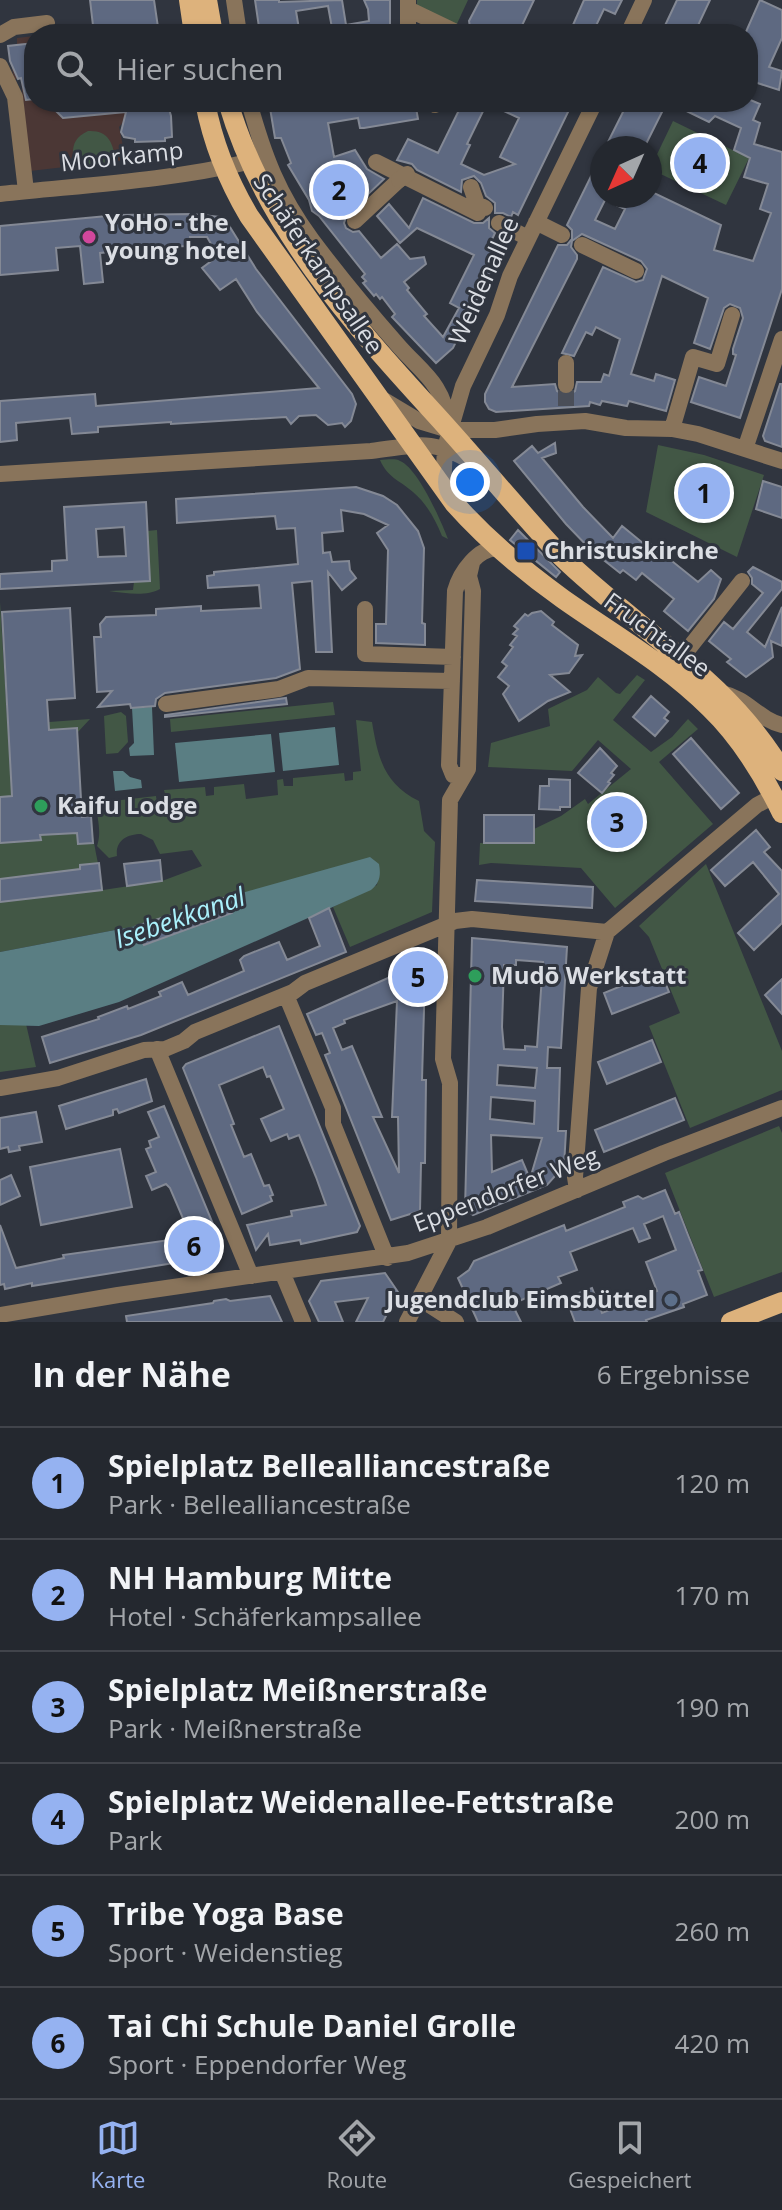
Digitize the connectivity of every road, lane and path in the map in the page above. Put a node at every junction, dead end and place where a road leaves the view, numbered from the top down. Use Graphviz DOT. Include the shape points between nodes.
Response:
graph roads {
  1 [pos="189,0"];
  2 [pos="207,0"];
  3 [pos="234,0"];
  4 [pos="644,0"];
  5 [pos="408,5"];
  6 [pos="47,23"];
  7 [pos="39,24"];
  8 [pos="193,24"];
  9 [pos="211,24"];
  10 [pos="238,24"];
  11 [pos="442,24"];
  12 [pos="633,24"];
  13 [pos="24,26"];
  14 [pos="0,35"];
  15 [pos="0,66"];
  16 [pos="207,112"];
  17 [pos="231,112"];
  18 [pos="252,112"];
  19 [pos="590,112"];
  20 [pos="248,162"];
  21 [pos="376,162"];
  22 [pos="223,168"];
  23 [pos="403,177"];
  24 [pos="471,187"];
  25 [pos="26,191"];
  26 [pos="0,194"];
  27 [pos="355,221"];
  28 [pos="504,222"];
  29 [pos="532,230"];
  30 [pos="562,235"];
  31 [pos="582,245"];
  32 [pos="636,271"];
  33 [pos="732,315"];
  34 [pos="782,339"];
  35 [pos="566,363"];
  36 [pos="566,385"];
  37 [pos="376,394"];
  38 [pos="672,429"];
  39 [pos="447,439"];
  40 [pos="411,445"];
  41 [pos="745,449"];
  42 [pos="782,461"];
  43 [pos="0,474"];
  44 [pos="443,488"];
  45 [pos="500,549"];
  46 [pos="472,563"];
  47 [pos="742,581"];
  48 [pos="365,609"];
  49 [pos="453,657"];
  50 [pos="682,657"];
  51 [pos="452,681"];
  52 [pos="722,693"];
  53 [pos="166,704"];
  54 [pos="782,725"];
  55 [pos="782,770"];
  56 [pos="463,775"];
  57 [pos="778,804"];
  58 [pos="446,926"];
  59 [pos="607,932"];
  60 [pos="286,995"];
  61 [pos="157,1049"];
  62 [pos="0,1088"];
  63 [pos="782,1108"];
  64 [pos="577,1190"];
  65 [pos="449,1241"];
  66 [pos="387,1258"];
  67 [pos="282,1272"];
  68 [pos="251,1276"];
  69 [pos="420,1299"];
  70 [pos="782,1302"];
  71 [pos="0,1315"];
  72 [pos="303,1322"];
  73 [pos="407,1322"];
  74 [pos="456,1322"];
  75 [pos="731,1322"];
  1 -- 8 [label="main road"];
  2 -- 9 [label="main road"];
  3 -- 10 [label="street"];
  4 -- 12 [label="street"];
  5 -- 11 [label="street"];
  6 -- 7 [label="street"];
  13 -- 14 [label="street"];
  15 -- 25 [label="street" via="15,97"];
  16 -- 22 [label="main road, Schäferkampsallee"];
  17 -- 20 [label="main road, Schäferkampsallee"];
  18 -- 39 [label="street" via="261,147 319,249 428,374 440,395"];
  19 -- 29 [label="street, Weidenallee"];
  20 -- 22 [label="street, Moorkamp"];
  20 -- 39 [label="main road, Schäferkampsallee" via="323,282"];
  21 -- 24 [label="street" via="481,211"];
  22 -- 25 [label="street, Moorkamp" via="165,179"];
  22 -- 37 [label="main road, Schäferkampsallee" via="257,228"];
  23 -- 27 [label="street"];
  25 -- 26 [label="street, Moorkamp"];
  28 -- 29 [label="street"];
  29 -- 30 [label="street"];
  29 -- 39 [label="street, Weidenallee" via="463,386"];
  31 -- 32 [label="street"];
  33 -- 38 [label="street" via="717,364 693,357"];
  34 -- 41 [label="street"];
  35 -- 36 [label="street"];
  37 -- 39 [label="street"];
  37 -- 40 [label="main road, Schäferkampsallee"];
  38 -- 39 [label="street" via="626,428 566,414"];
  38 -- 41 [label="street"];
  39 -- 40 [label="street"];
  39 -- 44 [label="street, Weidenallee"];
  39 -- 50 [label="main road, Fruchtallee" via="584,578"];
  40 -- 43 [label="street"];
  40 -- 44 [label="main road, Fruchtallee"];
  41 -- 42 [label="street"];
  44 -- 45 [label="main road, Fruchtallee"];
  45 -- 46 [label="street" via="485,550"];
  45 -- 57 [label="main road, Fruchtallee" via="564,600 643,651 711,708 739,740"];
  46 -- 49 [label="street" via="455,591"];
  46 -- 56 [label="street" via="468,769"];
  47 -- 50 [label="street"];
  48 -- 49 [label="street" via="365,654"];
  49 -- 51 [label="street"];
  50 -- 52 [label="main road, Fruchtallee"];
  51 -- 53 [label="street" via="308,678 279,689"];
  51 -- 56 [label="street" via="449,769 455,776"];
  52 -- 54 [label="street" via="737,696"];
  52 -- 55 [label="main road, Fruchtallee"];
  56 -- 58 [label="street" via="450,800"];
  57 -- 59 [label="street" via="757,805"];
  58 -- 59 [label="street" via="472,919"];
  58 -- 60 [label="street"];
  58 -- 65 [label="street" via="443,1059 450,1083"];
  59 -- 64 [label="street" via="589,988"];
  60 -- 61 [label="street"];
  60 -- 66 [label="street"];
  61 -- 62 [label="street" via="58,1078"];
  61 -- 68 [label="street"];
  63 -- 64 [label="street, Eppendorfer Weg"];
  64 -- 65 [label="street, Eppendorfer Weg"];
  65 -- 66 [label="street, Eppendorfer Weg"];
  65 -- 69 [label="street"];
  66 -- 67 [label="street, Eppendorfer Weg"];
  67 -- 68 [label="street, Eppendorfer Weg"];
  67 -- 72 [label="street"];
  68 -- 71 [label="street, Eppendorfer Weg"];
  69 -- 73 [label="street"];
  69 -- 74 [label="street"];
  70 -- 75 [label="main road"];
}
